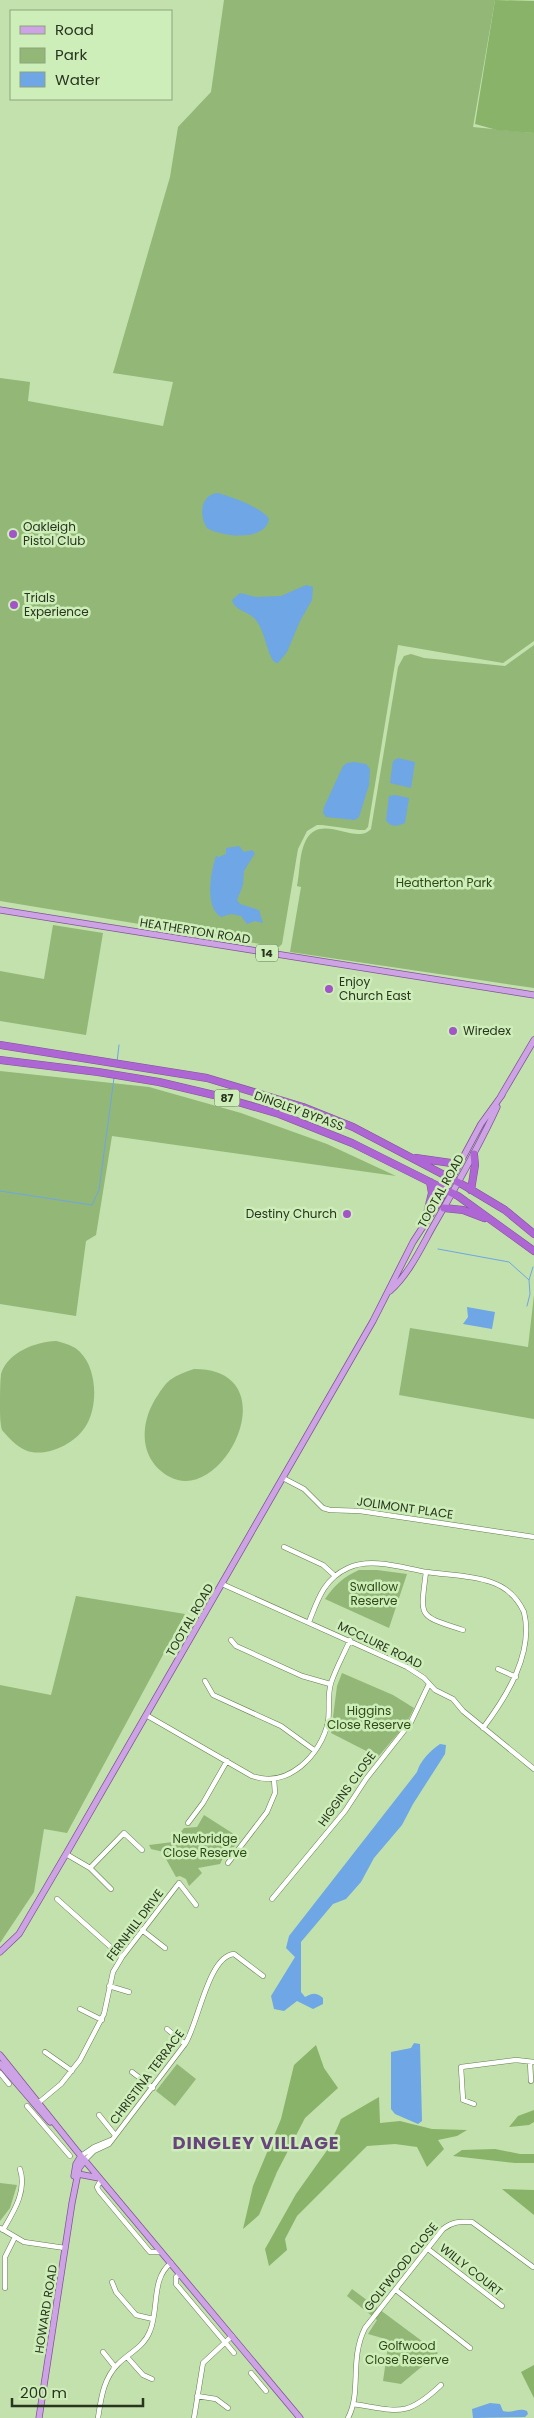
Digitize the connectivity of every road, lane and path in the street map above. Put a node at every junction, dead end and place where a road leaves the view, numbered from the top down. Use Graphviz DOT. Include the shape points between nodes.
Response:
graph roads {
  1 [pos="0,910"];
  2 [pos="534,995"];
  3 [pos="534,1040"];
  4 [pos="0,1045"];
  5 [pos="0,1060"];
  6 [pos="502,1095"];
  7 [pos="474,1154"];
  8 [pos="410,1157"];
  9 [pos="458,1164"];
  10 [pos="454,1181"];
  11 [pos="430,1182"];
  12 [pos="471,1190"];
  13 [pos="448,1192"];
  14 [pos="444,1208"];
  15 [pos="425,1222"];
  16 [pos="501,1226"];
  17 [pos="534,1234"];
  18 [pos="534,1251"];
  19 [pos="389,1292"];
  20 [pos="283,1478"];
  21 [pos="534,1538"];
  22 [pos="284,1547"];
  23 [pos="426,1572"];
  24 [pos="334,1576"];
  25 [pos="222,1584"];
  26 [pos="309,1622"];
  27 [pos="464,1630"];
  28 [pos="231,1640"];
  29 [pos="350,1640"];
  30 [pos="498,1669"];
  31 [pos="516,1677"];
  32 [pos="205,1681"];
  33 [pos="330,1684"];
  34 [pos="429,1684"];
  35 [pos="146,1715"];
  36 [pos="483,1728"];
  37 [pos="314,1750"];
  38 [pos="227,1761"];
  39 [pos="534,1769"];
  40 [pos="274,1780"];
  41 [pos="188,1823"];
  42 [pos="142,1850"];
  43 [pos="66,1854"];
  44 [pos="228,1862"];
  45 [pos="90,1868"];
  46 [pos="112,1889"];
  47 [pos="57,1899"];
  48 [pos="272,1899"];
  49 [pos="196,1905"];
  50 [pos="142,1930"];
  51 [pos="165,1948"];
  52 [pos="236,1948"];
  53 [pos="0,1952"];
  54 [pos="234,1954"];
  55 [pos="122,1957"];
  56 [pos="264,1976"];
  57 [pos="109,1986"];
  58 [pos="129,1992"];
  59 [pos="80,2009"];
  60 [pos="102,2020"];
  61 [pos="166,2029"];
  62 [pos="185,2044"];
  63 [pos="46,2052"];
  64 [pos="0,2055"];
  65 [pos="532,2062"];
  66 [pos="0,2064"];
  67 [pos="72,2071"];
  68 [pos="132,2072"];
  69 [pos="0,2073"];
  70 [pos="531,2081"];
  71 [pos="9,2084"];
  72 [pos="153,2088"];
  73 [pos="37,2104"];
  74 [pos="474,2104"];
  75 [pos="27,2106"];
  76 [pos="100,2115"];
  77 [pos="114,2137"];
  78 [pos="66,2138"];
  79 [pos="59,2143"];
  80 [pos="70,2156"];
  81 [pos="83,2158"];
  82 [pos="20,2169"];
  83 [pos="78,2174"];
  84 [pos="100,2179"];
  85 [pos="72,2203"];
  86 [pos="2,2229"];
  87 [pos="15,2237"];
  88 [pos="65,2248"];
  89 [pos="428,2249"];
  90 [pos="171,2263"];
  91 [pos="533,2267"];
  92 [pos="180,2274"];
  93 [pos="112,2282"];
  94 [pos="4,2288"];
  95 [pos="396,2290"];
  96 [pos="502,2306"];
  97 [pos="153,2319"];
  98 [pos="232,2336"];
  99 [pos="225,2342"];
  100 [pos="470,2348"];
  101 [pos="103,2352"];
  102 [pos="234,2354"];
  103 [pos="126,2357"];
  104 [pos="115,2367"];
  105 [pos="251,2373"];
  106 [pos="265,2376"];
  107 [pos="152,2379"];
  108 [pos="258,2382"];
  109 [pos="441,2385"];
  110 [pos="266,2391"];
  111 [pos="197,2396"];
  112 [pos="353,2404"];
  113 [pos="228,2408"];
  114 [pos="401,2412"];
  115 [pos="39,2418"];
  116 [pos="98,2418"];
  117 [pos="194,2418"];
  118 [pos="300,2418"];
  119 [pos="348,2418"];
  120 [pos="400,2418"];
  1 -- 2 [label="main road, HEATHERTON ROAD / 14"];
  3 -- 6 [label="main road, TOOTAL ROAD"];
  4 -- 8 [label="highway, DINGLEY BYPASS / 87" via="208,1078 256,1091 353,1126"];
  5 -- 11 [label="highway, DINGLEY BYPASS / 87" via="120,1075 195,1090 279,1114 352,1143"];
  6 -- 7 [label="main road, TOOTAL ROAD"];
  6 -- 9 [label="main road, TOOTAL ROAD"];
  7 -- 10 [label="main road, TOOTAL ROAD"];
  7 -- 12 [label="highway"];
  8 -- 9 [label="highway"];
  8 -- 10 [label="highway, DINGLEY BYPASS / 87"];
  9 -- 10 [label="main road, TOOTAL ROAD"];
  10 -- 12 [label="highway, DINGLEY BYPASS / 87"];
  10 -- 13 [label="main road, TOOTAL ROAD"];
  11 -- 13 [label="highway, DINGLEY BYPASS / 87"];
  11 -- 15 [label="highway" via="432,1193"];
  12 -- 17 [label="highway, DINGLEY BYPASS / 87" via="505,1210"];
  13 -- 14 [label="main road, TOOTAL ROAD"];
  13 -- 15 [label="main road, TOOTAL ROAD"];
  13 -- 16 [label="highway, DINGLEY BYPASS / 87"];
  14 -- 16 [label="highway" via="463,1210"];
  14 -- 19 [label="main road, TOOTAL ROAD" via="398,1284"];
  15 -- 19 [label="main road, TOOTAL ROAD"];
  16 -- 18 [label="highway, DINGLEY BYPASS / 87"];
  19 -- 20 [label="main road, TOOTAL ROAD"];
  20 -- 21 [label="street, JOLIMONT PLACE" via="304,1489 323,1508 330,1510 360,1510"];
  20 -- 25 [label="main road, TOOTAL ROAD"];
  22 -- 24 [label="street" via="324,1565"];
  23 -- 24 [label="street" via="370,1564 353,1566"];
  23 -- 27 [label="street" via="421,1607 424,1615"];
  23 -- 31 [label="street" via="489,1581 514,1597 526,1617 530,1641 523,1666"];
  24 -- 26 [label="street" via="324,1587"];
  25 -- 26 [label="street, MCCLURE ROAD"];
  25 -- 35 [label="main road, TOOTAL ROAD"];
  26 -- 29 [label="street, MCCLURE ROAD"];
  28 -- 33 [label="street" via="236,1646 293,1672"];
  29 -- 33 [label="street"];
  29 -- 34 [label="street, MCCLURE ROAD" via="407,1667"];
  30 -- 31 [label="street"];
  31 -- 36 [label="street"];
  32 -- 37 [label="street" via="216,1696 281,1726"];
  33 -- 37 [label="street" via="328,1722"];
  34 -- 36 [label="street, MCCLURE ROAD" via="456,1702"];
  34 -- 48 [label="street, HIGGINS CLOSE" via="410,1722 345,1811"];
  35 -- 38 [label="street"];
  35 -- 43 [label="main road, TOOTAL ROAD"];
  36 -- 39 [label="street, MCCLURE ROAD"];
  37 -- 40 [label="street" via="295,1771"];
  38 -- 40 [label="street" via="258,1778"];
  38 -- 41 [label="street"];
  40 -- 44 [label="street" via="275,1793 267,1812"];
  42 -- 45 [label="street" via="124,1833"];
  43 -- 45 [label="street"];
  43 -- 53 [label="main road, TOOTAL ROAD" via="19,1934"];
  45 -- 46 [label="street"];
  47 -- 55 [label="street"];
  49 -- 50 [label="street, FERNHILL DRIVE" via="179,1884"];
  50 -- 51 [label="street"];
  50 -- 55 [label="street, FERNHILL DRIVE"];
  52 -- 54 [label="street"];
  54 -- 56 [label="street"];
  54 -- 62 [label="street, CHRISTINA TERRACE" via="226,1958 210,1977"];
  55 -- 57 [label="street, FERNHILL DRIVE"];
  57 -- 58 [label="street"];
  57 -- 60 [label="street, FERNHILL DRIVE"];
  59 -- 60 [label="street"];
  60 -- 67 [label="street, FERNHILL DRIVE"];
  61 -- 62 [label="street"];
  62 -- 72 [label="street, CHRISTINA TERRACE"];
  63 -- 67 [label="street"];
  64 -- 73 [label="main road"];
  65 -- 70 [label="street"];
  65 -- 74 [label="street" via="516,2060 461,2067 463,2100"];
  66 -- 73 [label="main road"];
  67 -- 73 [label="street, FERNHILL DRIVE"];
  68 -- 72 [label="street"];
  69 -- 71 [label="street"];
  72 -- 77 [label="street, CHRISTINA TERRACE"];
  73 -- 78 [label="main road"];
  75 -- 79 [label="street"];
  76 -- 77 [label="street"];
  77 -- 81 [label="street, CHRISTINA TERRACE" via="94,2147"];
  78 -- 79 [label="street"];
  78 -- 81 [label="main road"];
  79 -- 80 [label="street"];
  81 -- 83 [label="main road, HOWARD ROAD"];
  81 -- 84 [label="main road"];
  81 -- 85 [label="main road, HOWARD ROAD" via="77,2160"];
  82 -- 86 [label="street" via="23,2179 20,2197"];
  83 -- 84 [label="main road"];
  83 -- 85 [label="main road, HOWARD ROAD"];
  84 -- 90 [label="main road"];
  85 -- 88 [label="main road, HOWARD ROAD"];
  86 -- 87 [label="street"];
  87 -- 88 [label="street"];
  87 -- 94 [label="street" via="5,2257"];
  88 -- 115 [label="main road, HOWARD ROAD"];
  89 -- 91 [label="street, GOLFWOOD CLOSE" via="450,2224 472,2222"];
  89 -- 95 [label="street, GOLFWOOD CLOSE"];
  89 -- 96 [label="street, WILLY COURT"];
  90 -- 92 [label="main road"];
  90 -- 97 [label="street" via="160,2274"];
  92 -- 98 [label="main road"];
  92 -- 99 [label="street" via="176,2277 176,2284"];
  93 -- 97 [label="street" via="116,2292 136,2315"];
  95 -- 100 [label="street"];
  95 -- 112 [label="street, GOLFWOOD CLOSE" via="359,2340"];
  97 -- 103 [label="street" via="144,2341"];
  98 -- 99 [label="street"];
  98 -- 106 [label="main road"];
  99 -- 102 [label="street"];
  99 -- 111 [label="street" via="203,2363"];
  101 -- 104 [label="street"];
  103 -- 104 [label="street"];
  103 -- 107 [label="street" via="143,2375"];
  104 -- 116 [label="street" via="104,2386"];
  105 -- 108 [label="street"];
  106 -- 108 [label="street"];
  106 -- 118 [label="main road"];
  108 -- 110 [label="street"];
  109 -- 114 [label="street" via="414,2409"];
  111 -- 113 [label="street" via="216,2399"];
  111 -- 117 [label="street"];
  112 -- 114 [label="street"];
  112 -- 119 [label="street, GOLFWOOD CLOSE"];
  114 -- 120 [label="street"];
}
